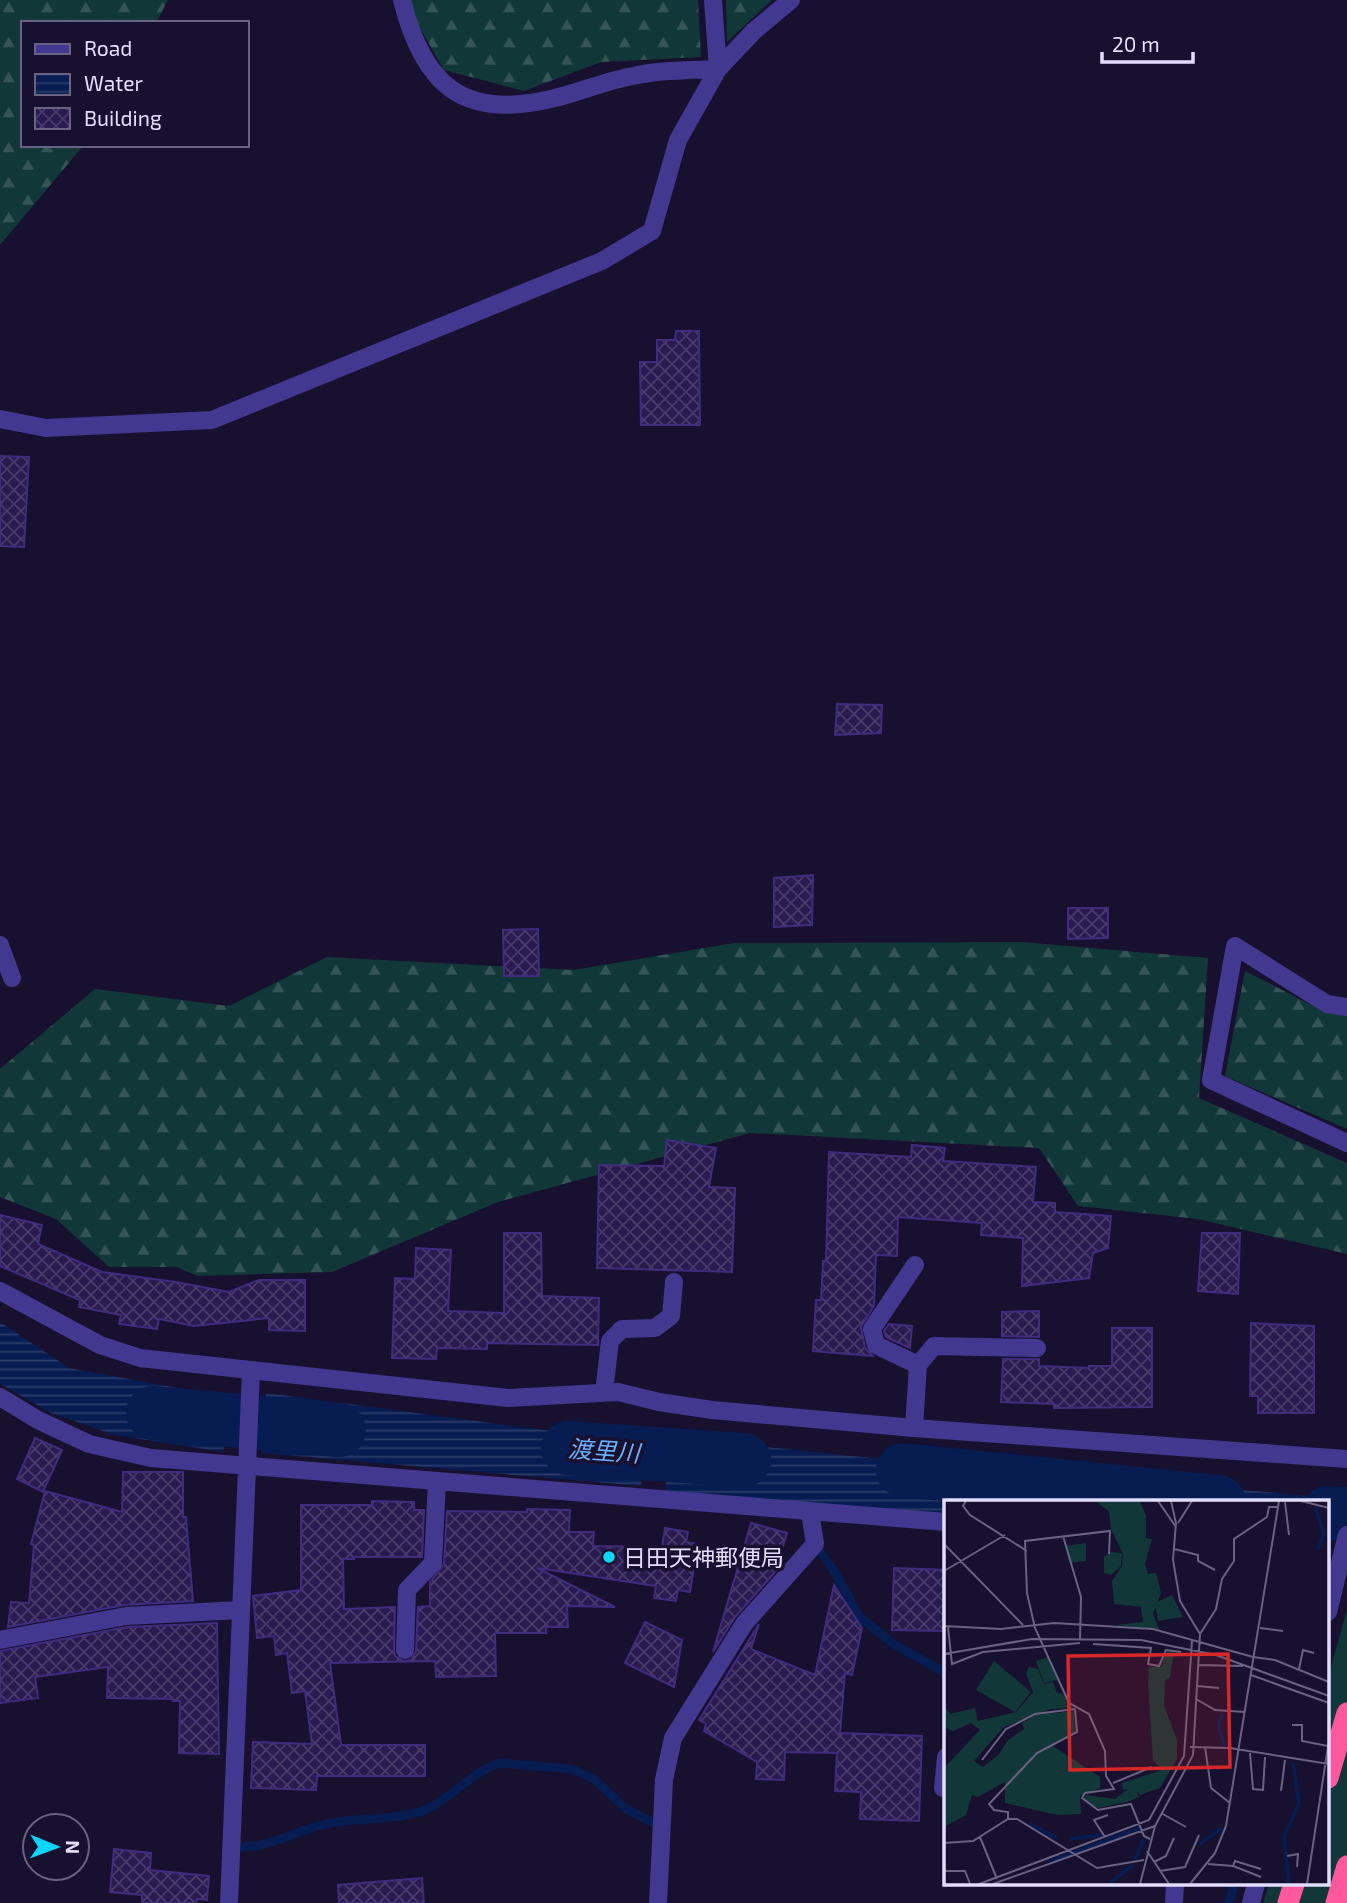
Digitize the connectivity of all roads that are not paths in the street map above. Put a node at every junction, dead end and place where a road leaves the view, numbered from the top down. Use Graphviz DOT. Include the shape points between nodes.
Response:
graph roads {
  1 [pos="402,0"];
  2 [pos="713,0"];
  3 [pos="791,0"];
  4 [pos="718,69"];
  5 [pos="0,419"];
  6 [pos="0,945"];
  7 [pos="12,978"];
  8 [pos="1347,1007"];
  9 [pos="1347,1143"];
  10 [pos="915,1265"];
  11 [pos="674,1282"];
  12 [pos="0,1291"];
  13 [pos="1037,1348"];
  14 [pos="918,1365"];
  15 [pos="251,1371"];
  16 [pos="604,1392"];
  17 [pos="0,1397"];
  18 [pos="914,1428"];
  19 [pos="1347,1459"];
  20 [pos="245,1465"];
  21 [pos="437,1481"];
  22 [pos="810,1512"];
  23 [pos="944,1522"];
  24 [pos="1342,1546"];
  25 [pos="1330,1603"];
  26 [pos="240,1610"];
  27 [pos="0,1640"];
  28 [pos="405,1650"];
  29 [pos="1347,1713"];
  30 [pos="1330,1771"];
  31 [pos="944,1778"];
  32 [pos="943,1788"];
  33 [pos="1347,1866"];
  34 [pos="1175,1885"];
  35 [pos="1256,1885"];
  36 [pos="1294,1885"];
  37 [pos="229,1903"];
  38 [pos="658,1903"];
  39 [pos="1174,1903"];
  40 [pos="1251,1903"];
  41 [pos="1288,1903"];
  42 [pos="1336,1903"];
  1 -- 4 [label="street" via="410,32 427,65 444,84 477,103 512,106 631,76"];
  2 -- 4 [label="street"];
  3 -- 4 [label="street"];
  4 -- 5 [label="street" via="678,140 652,231 602,261 212,420 46,428"];
  6 -- 7 [label="street"];
  8 -- 9 [label="street" via="1327,1004 1235,946 1211,1080"];
  10 -- 14 [label="street" via="872,1329 876,1345"];
  11 -- 16 [label="street" via="671,1316 654,1328 622,1329 610,1341"];
  12 -- 15 [label="street" via="100,1345 140,1358"];
  13 -- 14 [label="street" via="934,1346"];
  14 -- 18 [label="street"];
  15 -- 16 [label="street" via="508,1398"];
  15 -- 20 [label="street"];
  16 -- 18 [label="street" via="712,1410"];
  17 -- 20 [label="street" via="89,1444 150,1458"];
  18 -- 19 [label="street"];
  20 -- 21 [label="street"];
  20 -- 26 [label="street"];
  21 -- 22 [label="street"];
  21 -- 28 [label="street" via="433,1563 407,1590"];
  22 -- 23 [label="street"];
  22 -- 38 [label="street" via="815,1544 744,1624 673,1738 664,1780"];
  24 -- 25 [label="street"];
  26 -- 27 [label="street" via="126,1616"];
  26 -- 37 [label="street"];
  29 -- 30 [label="highway"];
  31 -- 32 [label="street"];
  33 -- 42 [label="highway"];
  34 -- 39 [label="street"];
  35 -- 40 [label="street"];
  36 -- 41 [label="highway"];
}
